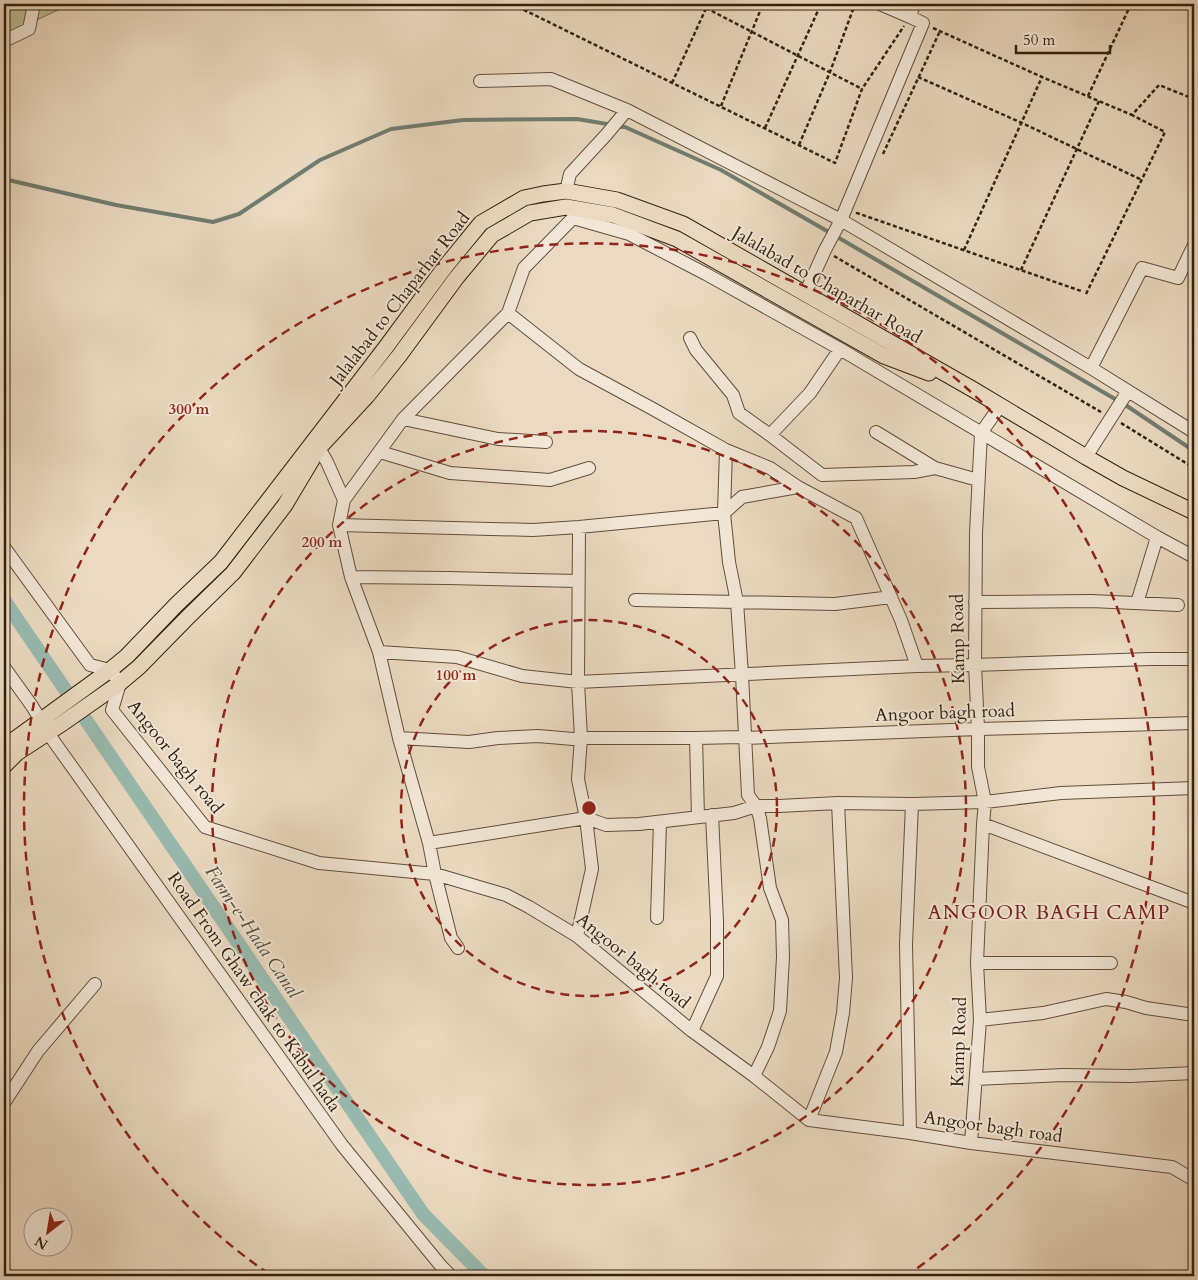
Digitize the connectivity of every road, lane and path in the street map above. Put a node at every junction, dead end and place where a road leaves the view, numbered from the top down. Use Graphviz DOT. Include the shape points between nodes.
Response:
graph roads {
  1 [pos="34,4"];
  2 [pos="512,4"];
  3 [pos="708,4"];
  4 [pos="763,4"];
  5 [pos="821,4"];
  6 [pos="854,4"];
  7 [pos="880,4"];
  8 [pos="914,4"];
  9 [pos="1131,4"];
  10 [pos="706,8"];
  11 [pos="910,17"];
  12 [pos="923,24"];
  13 [pos="940,31"];
  14 [pos="751,32"];
  15 [pos="4,41"];
  16 [pos="798,56"];
  17 [pos="830,72"];
  18 [pos="918,77"];
  19 [pos="1042,77"];
  20 [pos="480,81"];
  21 [pos="672,82"];
  22 [pos="862,89"];
  23 [pos="1088,96"];
  24 [pos="1194,99"];
  25 [pos="1099,101"];
  26 [pos="721,106"];
  27 [pos="626,110"];
  28 [pos="1132,115"];
  29 [pos="1022,122"];
  30 [pos="765,128"];
  31 [pos="800,145"];
  32 [pos="1076,148"];
  33 [pos="881,158"];
  34 [pos="1142,180"];
  35 [pos="566,191"];
  36 [pos="857,213"];
  37 [pos="842,220"];
  38 [pos="1194,245"];
  39 [pos="825,250"];
  40 [pos="964,250"];
  41 [pos="1021,270"];
  42 [pos="1081,291"];
  43 [pos="805,294"];
  44 [pos="1086,294"];
  45 [pos="508,313"];
  46 [pos="690,338"];
  47 [pos="840,349"];
  48 [pos="1091,368"];
  49 [pos="974,390"];
  50 [pos="1128,391"];
  51 [pos="1000,406"];
  52 [pos="1111,418"];
  53 [pos="403,419"];
  54 [pos="876,432"];
  55 [pos="981,432"];
  56 [pos="1194,432"];
  57 [pos="770,435"];
  58 [pos="546,442"];
  59 [pos="319,448"];
  60 [pos="726,450"];
  61 [pos="380,452"];
  62 [pos="1086,457"];
  63 [pos="590,468"];
  64 [pos="935,468"];
  65 [pos="1194,468"];
  66 [pos="978,480"];
  67 [pos="798,487"];
  68 [pos="344,500"];
  69 [pos="1194,512"];
  70 [pos="724,513"];
  71 [pos="339,525"];
  72 [pos="579,527"];
  73 [pos="1157,536"];
  74 [pos="4,547"];
  75 [pos="1194,557"];
  76 [pos="351,577"];
  77 [pos="578,580"];
  78 [pos="891,597"];
  79 [pos="635,600"];
  80 [pos="737,602"];
  81 [pos="974,602"];
  82 [pos="1137,603"];
  83 [pos="1178,605"];
  84 [pos="379,652"];
  85 [pos="1194,659"];
  86 [pos="975,665"];
  87 [pos="917,666"];
  88 [pos="4,667"];
  89 [pos="104,674"];
  90 [pos="742,675"];
  91 [pos="578,682"];
  92 [pos="120,683"];
  93 [pos="51,722"];
  94 [pos="1194,723"];
  95 [pos="978,729"];
  96 [pos="399,738"];
  97 [pos="581,738"];
  98 [pos="696,738"];
  99 [pos="745,738"];
  100 [pos="4,746"];
  101 [pos="4,766"];
  102 [pos="1194,788"];
  103 [pos="985,802"];
  104 [pos="838,803"];
  105 [pos="912,804"];
  106 [pos="756,806"];
  107 [pos="712,815"];
  108 [pos="698,817"];
  109 [pos="586,818"];
  110 [pos="660,822"];
  111 [pos="983,824"];
  112 [pos="429,843"];
  113 [pos="435,874"];
  114 [pos="1194,903"];
  115 [pos="657,918"];
  116 [pos="577,936"];
  117 [pos="458,948"];
  118 [pos="977,963"];
  119 [pos="1111,963"];
  120 [pos="94,984"];
  121 [pos="1194,1015"];
  122 [pos="980,1020"];
  123 [pos="692,1031"];
  124 [pos="1194,1074"];
  125 [pos="754,1076"];
  126 [pos="976,1079"];
  127 [pos="4,1102"];
  128 [pos="809,1120"];
  129 [pos="910,1133"];
  130 [pos="971,1143"];
  131 [pos="1194,1180"];
  132 [pos="451,1276"];
  1 -- 15 [label="street" via="29,29"];
  2 -- 21 [label="path"];
  3 -- 10 [label="path"];
  4 -- 14 [label="path"];
  5 -- 16 [label="path"];
  6 -- 17 [label="path"];
  7 -- 11 [label="street"];
  8 -- 11 [label="street"];
  9 -- 23 [label="path"];
  10 -- 14 [label="path"];
  10 -- 21 [label="path"];
  11 -- 12 [label="street"];
  11 -- 22 [label="path"];
  12 -- 13 [label="path"];
  12 -- 37 [label="street"];
  13 -- 18 [label="path"];
  13 -- 19 [label="path"];
  14 -- 16 [label="path"];
  14 -- 26 [label="path"];
  16 -- 17 [label="path"];
  16 -- 30 [label="path"];
  17 -- 22 [label="path"];
  17 -- 31 [label="path"];
  18 -- 29 [label="path"];
  18 -- 33 [label="path"];
  19 -- 23 [label="path"];
  19 -- 29 [label="path"];
  20 -- 27 [label="street" via="551,79"];
  21 -- 26 [label="path"];
  22 -- 31 [label="path" via="835,163"];
  23 -- 25 [label="path"];
  24 -- 28 [label="path" via="1159,85"];
  25 -- 28 [label="path"];
  25 -- 32 [label="path"];
  26 -- 30 [label="path"];
  27 -- 35 [label="street" via="570,174"];
  27 -- 37 [label="street"];
  28 -- 34 [label="path" via="1165,132"];
  29 -- 32 [label="path"];
  29 -- 40 [label="path"];
  30 -- 31 [label="path"];
  32 -- 34 [label="path"];
  32 -- 41 [label="path"];
  34 -- 44 [label="path"];
  35 -- 43 [label="main road, Jalalabad to Chaparhar Road" via="617,200 683,224"];
  35 -- 89 [label="main road, Jalalabad to Chaparhar Road" via="524,198 481,223 444,267 221,562 127,656"];
  36 -- 40 [label="path"];
  37 -- 39 [label="street"];
  37 -- 48 [label="street"];
  38 -- 48 [label="street" via="1178,278 1142,268"];
  39 -- 43 [label="street"];
  39 -- 52 [label="path"];
  40 -- 41 [label="path"];
  41 -- 42 [label="path"];
  43 -- 49 [label="main road, Jalalabad to Chaparhar Road"];
  45 -- 47 [label="street" via="524,268 573,218 629,234"];
  45 -- 53 [label="street"];
  45 -- 60 [label="street" via="579,369"];
  46 -- 57 [label="street" via="733,395 739,413"];
  47 -- 55 [label="street"];
  47 -- 57 [label="street" via="810,393"];
  48 -- 50 [label="street"];
  49 -- 51 [label="main road, Jalalabad to Chaparhar Road"];
  49 -- 59 [label="main road, Jalalabad to Chaparhar Road" via="884,356 677,239 612,215 566,207 530,213 492,235 367,396"];
  50 -- 52 [label="street"];
  50 -- 56 [label="street"];
  51 -- 55 [label="street"];
  51 -- 62 [label="main road, Jalalabad to Chaparhar Road"];
  52 -- 62 [label="street"];
  52 -- 65 [label="path"];
  53 -- 58 [label="street" via="498,439"];
  53 -- 61 [label="street"];
  54 -- 64 [label="street"];
  55 -- 66 [label="street, Kamp Road"];
  55 -- 73 [label="street"];
  57 -- 64 [label="street" via="822,475 914,472"];
  59 -- 68 [label="street"];
  59 -- 92 [label="main road, Jalalabad to Chaparhar Road" via="285,505 233,573"];
  60 -- 67 [label="street" via="770,468"];
  60 -- 70 [label="street"];
  61 -- 63 [label="street" via="450,473 550,480"];
  61 -- 68 [label="street"];
  62 -- 69 [label="main road, Jalalabad to Chaparhar Road"];
  64 -- 66 [label="street"];
  66 -- 81 [label="street, Kamp Road"];
  67 -- 70 [label="street" via="742,497"];
  67 -- 78 [label="street" via="856,518"];
  68 -- 71 [label="street"];
  70 -- 72 [label="street"];
  70 -- 80 [label="street"];
  71 -- 72 [label="street" via="533,530"];
  71 -- 76 [label="street"];
  72 -- 77 [label="street"];
  73 -- 75 [label="street"];
  73 -- 82 [label="street"];
  74 -- 89 [label="street" via="90,665"];
  76 -- 77 [label="street"];
  76 -- 84 [label="street"];
  77 -- 91 [label="street"];
  78 -- 80 [label="street" via="835,604"];
  78 -- 87 [label="street"];
  79 -- 80 [label="street"];
  80 -- 90 [label="street"];
  81 -- 82 [label="street"];
  81 -- 86 [label="street, Kamp Road"];
  82 -- 83 [label="street"];
  84 -- 91 [label="street" via="457,657 522,676"];
  84 -- 96 [label="street"];
  85 -- 86 [label="street"];
  86 -- 87 [label="street"];
  86 -- 95 [label="street, Kamp Road"];
  87 -- 90 [label="street"];
  88 -- 93 [label="street, Road From Ghaw chak to Kabul hada" via="32,706"];
  89 -- 92 [label="street"];
  89 -- 93 [label="main road, Jalalabad to Chaparhar Road"];
  90 -- 91 [label="street"];
  90 -- 99 [label="street"];
  91 -- 97 [label="street"];
  92 -- 93 [label="main road, Jalalabad to Chaparhar Road"];
  92 -- 113 [label="street, Angoor bagh road" via="112,710 205,827 319,864"];
  93 -- 100 [label="main road"];
  93 -- 101 [label="main road"];
  93 -- 132 [label="street, Road From Ghaw chak to Kabul hada" via="342,1145"];
  94 -- 95 [label="street, Angoor bagh road"];
  95 -- 99 [label="street, Angoor bagh road"];
  95 -- 103 [label="street, Kamp Road" via="978,767"];
  96 -- 97 [label="street, Angoor bagh road" via="469,742 538,736"];
  96 -- 112 [label="street"];
  97 -- 98 [label="street, Angoor bagh road"];
  97 -- 109 [label="street" via="578,779"];
  98 -- 99 [label="street, Angoor bagh road"];
  98 -- 108 [label="street"];
  99 -- 106 [label="street" via="748,795"];
  102 -- 103 [label="street" via="1061,793"];
  103 -- 105 [label="street"];
  103 -- 111 [label="street, Kamp Road"];
  104 -- 105 [label="street"];
  104 -- 106 [label="street"];
  104 -- 128 [label="street" via="846,978 844,1013 836,1052"];
  105 -- 129 [label="street" via="906,944"];
  106 -- 107 [label="street"];
  106 -- 125 [label="street" via="770,888 782,920 783,957 780,1011 768,1048"];
  107 -- 108 [label="street"];
  107 -- 123 [label="street" via="717,976"];
  108 -- 110 [label="street"];
  109 -- 110 [label="street" via="606,825"];
  109 -- 112 [label="street"];
  109 -- 116 [label="street" via="592,869"];
  110 -- 115 [label="street"];
  111 -- 114 [label="street"];
  111 -- 118 [label="street, Kamp Road"];
  112 -- 113 [label="street"];
  113 -- 116 [label="street, Angoor bagh road" via="506,895"];
  113 -- 117 [label="street" via="451,938"];
  116 -- 123 [label="street, Angoor bagh road"];
  118 -- 119 [label="street"];
  118 -- 122 [label="street, Kamp Road"];
  120 -- 127 [label="street" via="38,1051"];
  121 -- 122 [label="street" via="1106,1000 1043,1013"];
  122 -- 126 [label="street, Kamp Road"];
  123 -- 125 [label="street, Angoor bagh road"];
  124 -- 126 [label="street"];
  125 -- 128 [label="street, Angoor bagh road"];
  126 -- 130 [label="street, Kamp Road"];
  128 -- 129 [label="street, Angoor bagh road"];
  129 -- 130 [label="street, Angoor bagh road"];
  130 -- 131 [label="street, Angoor bagh road" via="1172,1167"];
}
